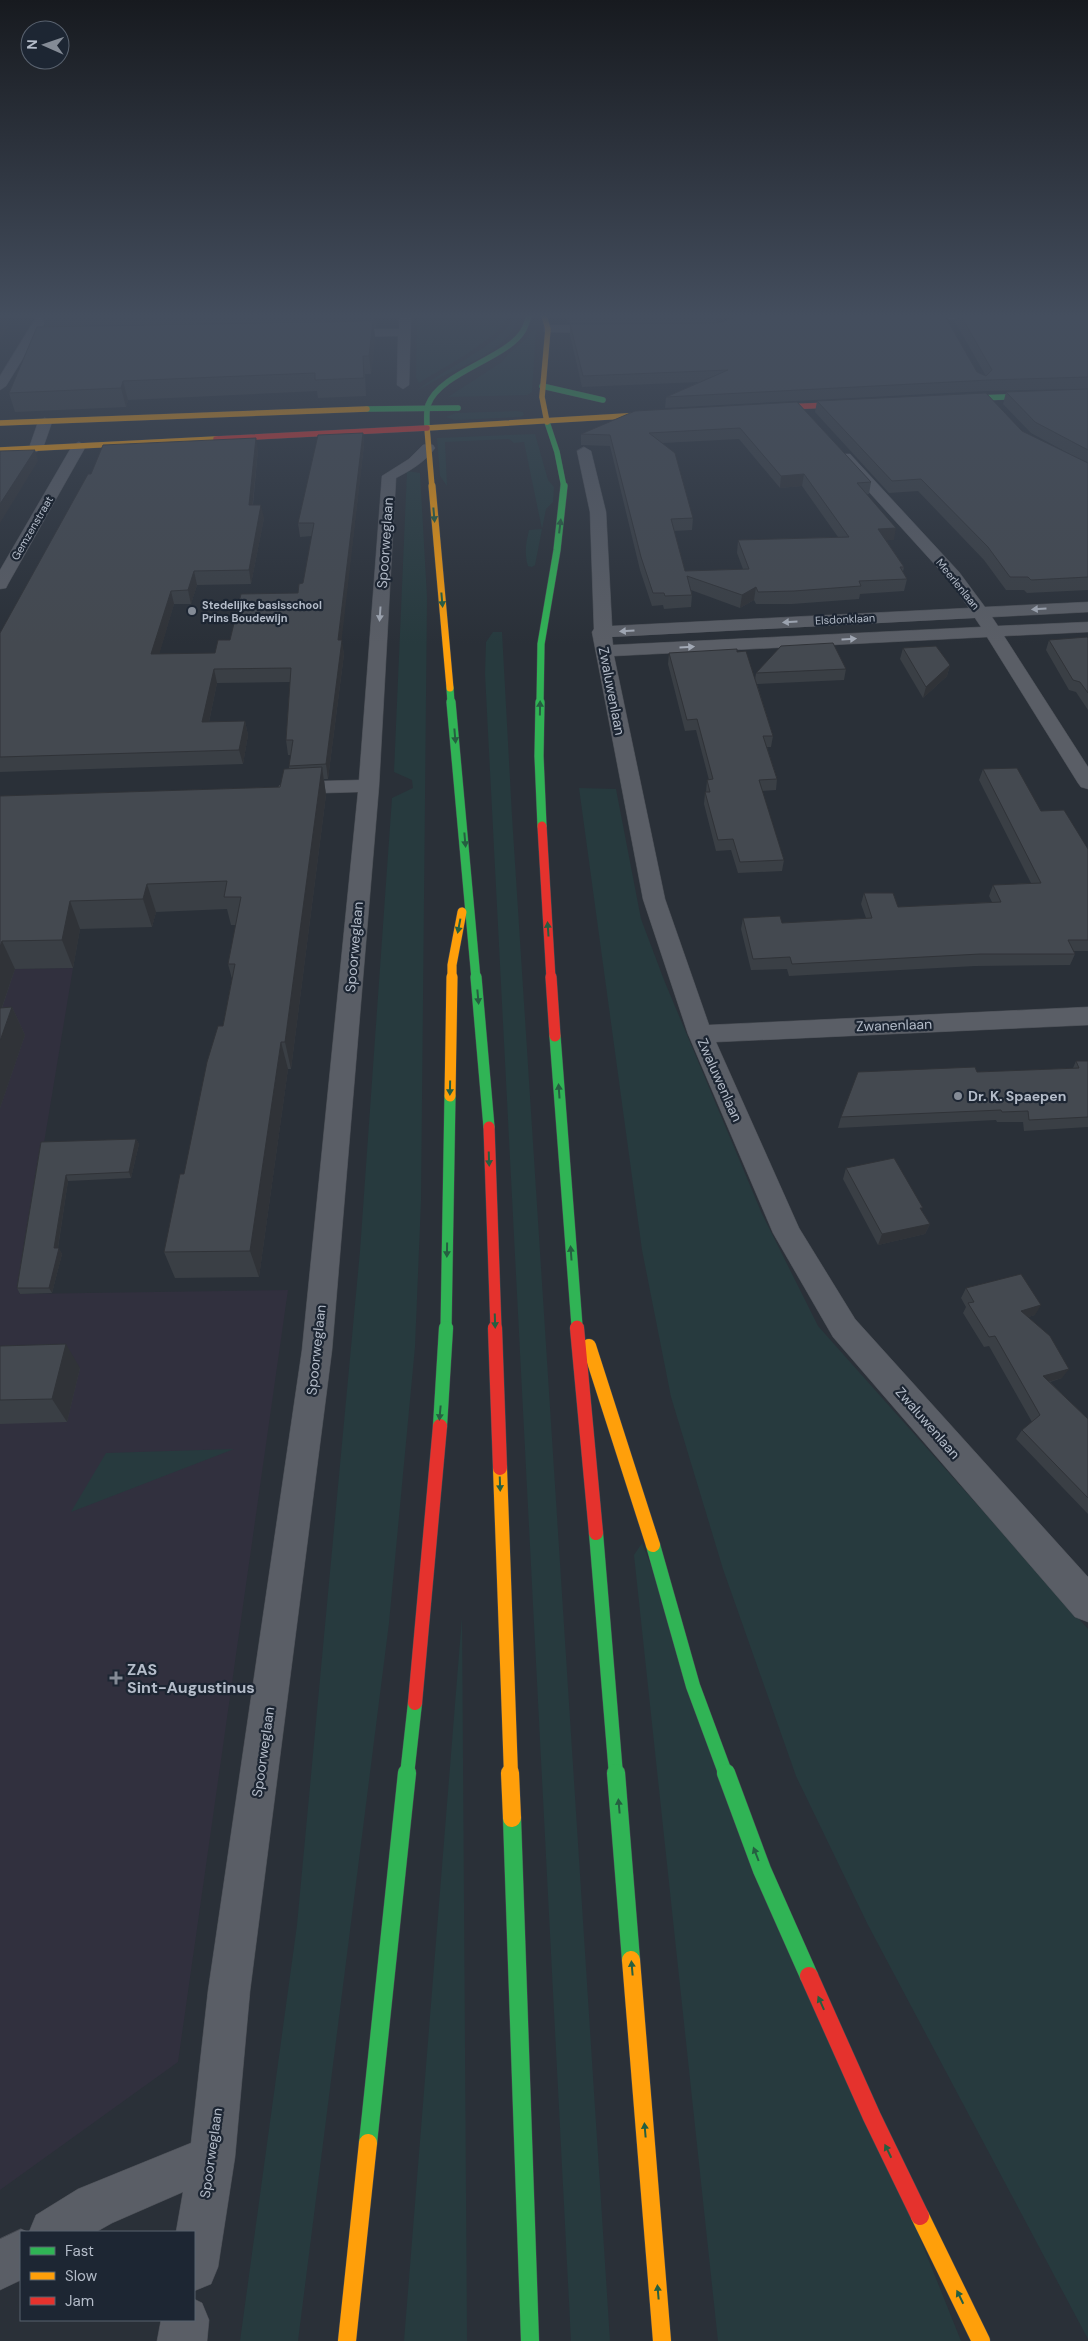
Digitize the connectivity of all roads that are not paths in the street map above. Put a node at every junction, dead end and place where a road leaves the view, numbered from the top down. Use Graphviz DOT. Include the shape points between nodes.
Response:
graph roads {
  1 [pos="44,425"];
  2 [pos="482,425"];
  3 [pos="548,425"];
  4 [pos="579,425"];
  5 [pos="427,428"];
  6 [pos="346,431"];
  7 [pos="400,441"];
  8 [pos="835,444"];
  9 [pos="79,446"];
  10 [pos="423,447"];
  11 [pos="36,448"];
  12 [pos="0,450"];
  13 [pos="584,451"];
  14 [pos="557,452"];
  15 [pos="0,584"];
  16 [pos="1088,607"];
  17 [pos="981,612"];
  18 [pos="1088,627"];
  19 [pos="994,631"];
  20 [pos="602,642"];
  21 [pos="1088,782"];
  22 [pos="369,786"];
  23 [pos="270,789"];
  24 [pos="468,878"];
  25 [pos="1088,1016"];
  26 [pos="700,1034"];
  27 [pos="575,1302"];
  28 [pos="1088,1604"];
  29 [pos="212,2157"];
  30 [pos="55,2231"];
  31 [pos="20,2254"];
  32 [pos="195,2261"];
  33 [pos="0,2266"];
  34 [pos="185,2321"];
  35 [pos="182,2341"];
  36 [pos="347,2341"];
  37 [pos="530,2341"];
  38 [pos="662,2341"];
  39 [pos="981,2341"];
  1 -- 11 [label="street"];
  2 -- 5 [label="main road"];
  3 -- 14 [label="main road"];
  4 -- 14 [label="main road"];
  5 -- 6 [label="main road"];
  5 -- 10 [label="main road"];
  6 -- 7 [label="main road"];
  6 -- 9 [label="main road"];
  8 -- 17 [label="street, Meerlenlaan" via="953,575"];
  9 -- 11 [label="main road"];
  9 -- 15 [label="street, Gemzenstraat"];
  10 -- 22 [label="street, Spoorweglaan, one-way" via="414,462 389,476"];
  10 -- 24 [label="main road, one-way"];
  11 -- 12 [label="main road"];
  13 -- 20 [label="street, Zwaluwenlaan" via="598,512"];
  27 -- 14 [label="main road, one-way" via="544,884 539,756 541,644 564,486"];
  16 -- 17 [label="street, Elsdonklaan, one-way"];
  17 -- 19 [label="street, Meerlenlaan"];
  17 -- 20 [label="street, Elsdonklaan, one-way"];
  18 -- 19 [label="street, Elsdonklaan"];
  20 -- 19 [label="street, Elsdonklaan, one-way"];
  19 -- 21 [label="street, Meerlenlaan"];
  20 -- 26 [label="street, Zwaluwenlaan" via="654,899"];
  22 -- 23 [label="street"];
  22 -- 29 [label="street, Spoorweglaan" via="316,1360 229,1990"];
  24 -- 36 [label="main road, one-way" via="452,965 446,1347 422,1642"];
  24 -- 37 [label="main road, one-way" via="488,1110"];
  25 -- 26 [label="street, Zwanenlaan"];
  26 -- 28 [label="street, Zwaluwenlaan" via="787,1233 844,1328"];
  38 -- 27 [label="main road, one-way"];
  39 -- 27 [label="main road, one-way" via="872,2117 762,1870 693,1686 642,1504"];
  29 -- 30 [label="street" via="95,2206"];
  29 -- 32 [label="street, Spoorweglaan"];
  31 -- 33 [label="street"];
  34 -- 35 [label="street"];
}
